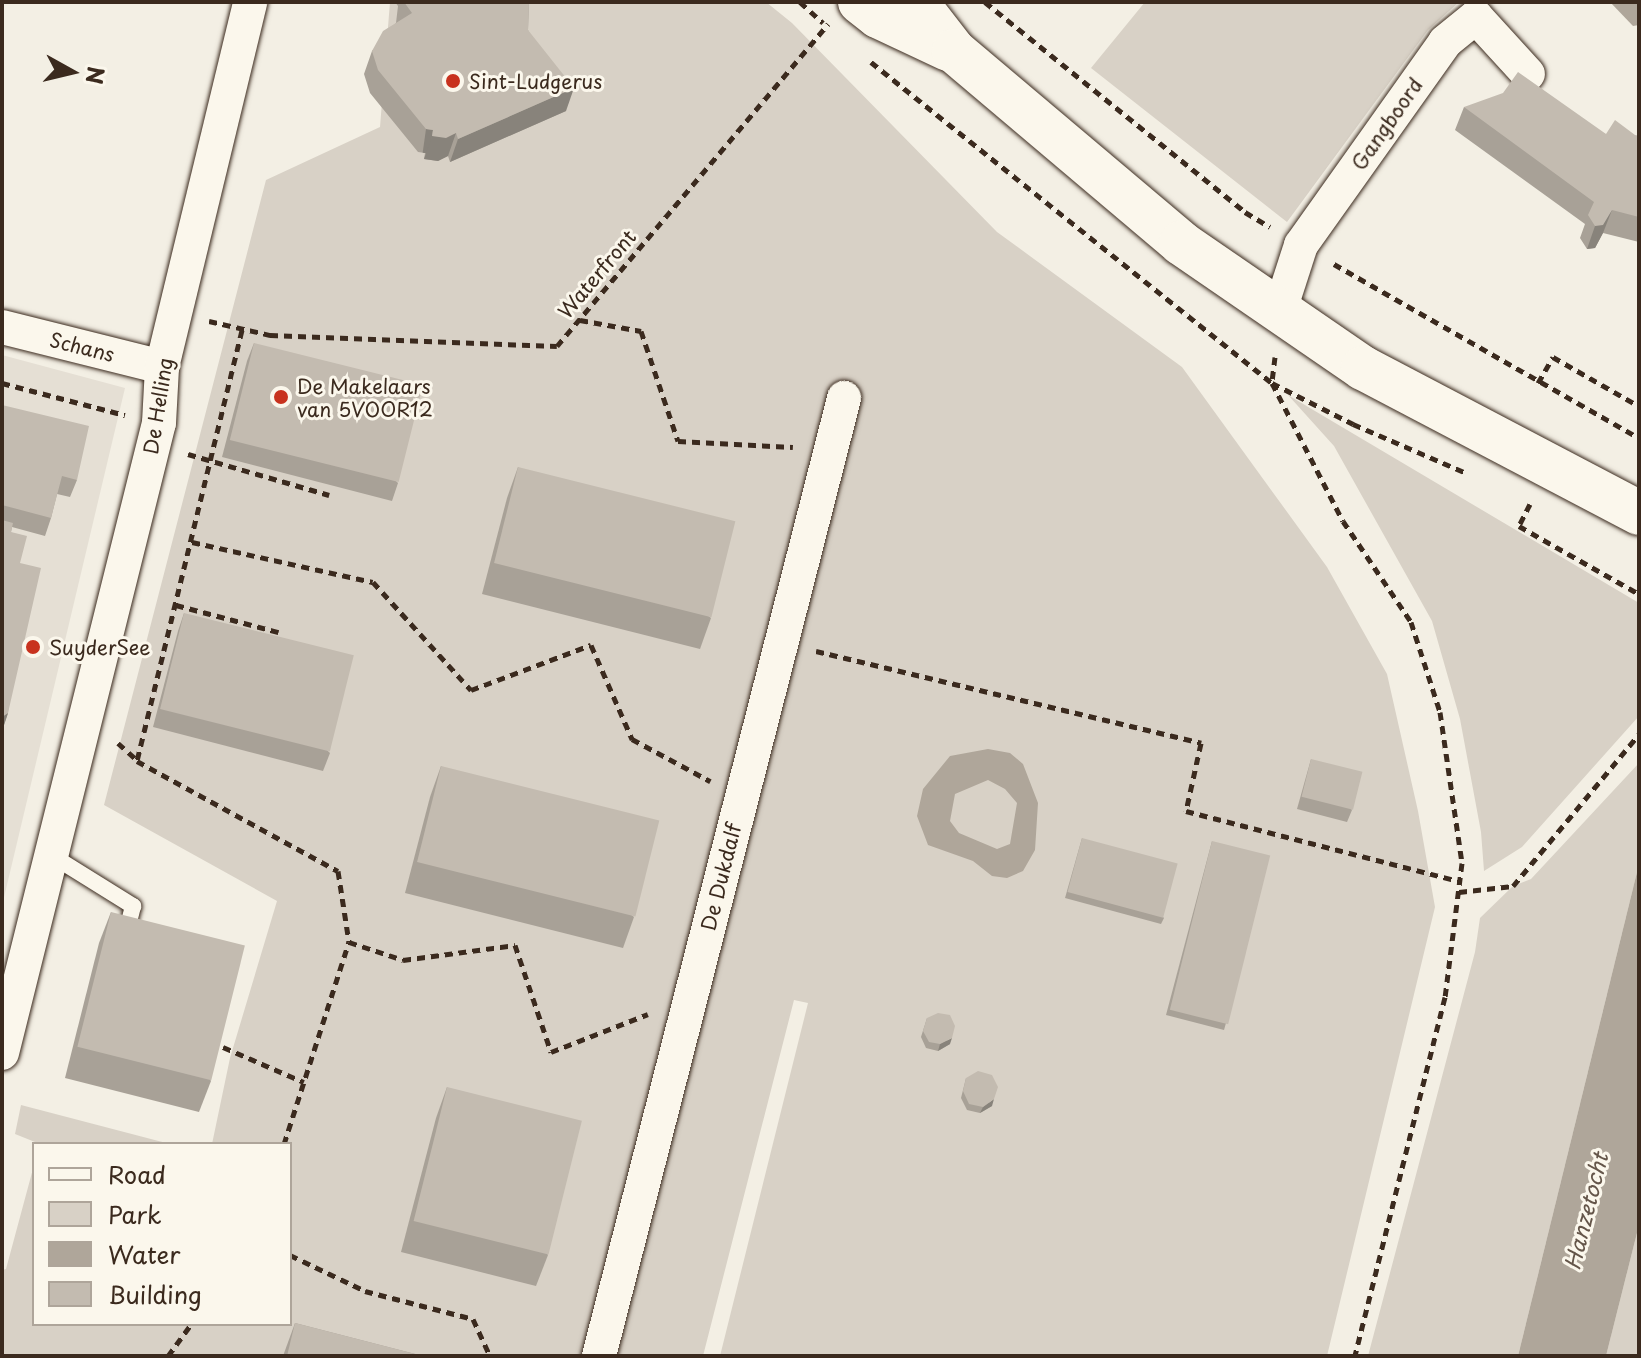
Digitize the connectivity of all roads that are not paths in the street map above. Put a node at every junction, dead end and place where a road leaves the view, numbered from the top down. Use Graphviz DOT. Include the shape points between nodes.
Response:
graph roads {
  1 [pos="250,2"];
  2 [pos="916,2"];
  3 [pos="848,8"];
  4 [pos="954,51"];
  5 [pos="1528,74"];
  6 [pos="1280,310"];
  7 [pos="2,327"];
  8 [pos="162,367"];
  9 [pos="844,398"];
  10 [pos="1639,513"];
  11 [pos="51,855"];
  12 [pos="125,943"];
  13 [pos="2,1053"];
  14 [pos="599,1356"];
  1 -- 8 [label="street, De Helling"];
  2 -- 4 [label="main road"];
  3 -- 4 [label="main road"];
  4 -- 6 [label="main road" via="1181,243"];
  5 -- 6 [label="street, Gangboord" via="1476,17 1445,42 1301,245"];
  6 -- 10 [label="main road" via="1363,368"];
  7 -- 8 [label="street, Schans"];
  8 -- 11 [label="street, De Helling" via="159,423"];
  9 -- 14 [label="street, De Dukdalf"];
  11 -- 12 [label="lane" via="133,906"];
  11 -- 13 [label="street, De Helling"];
}
